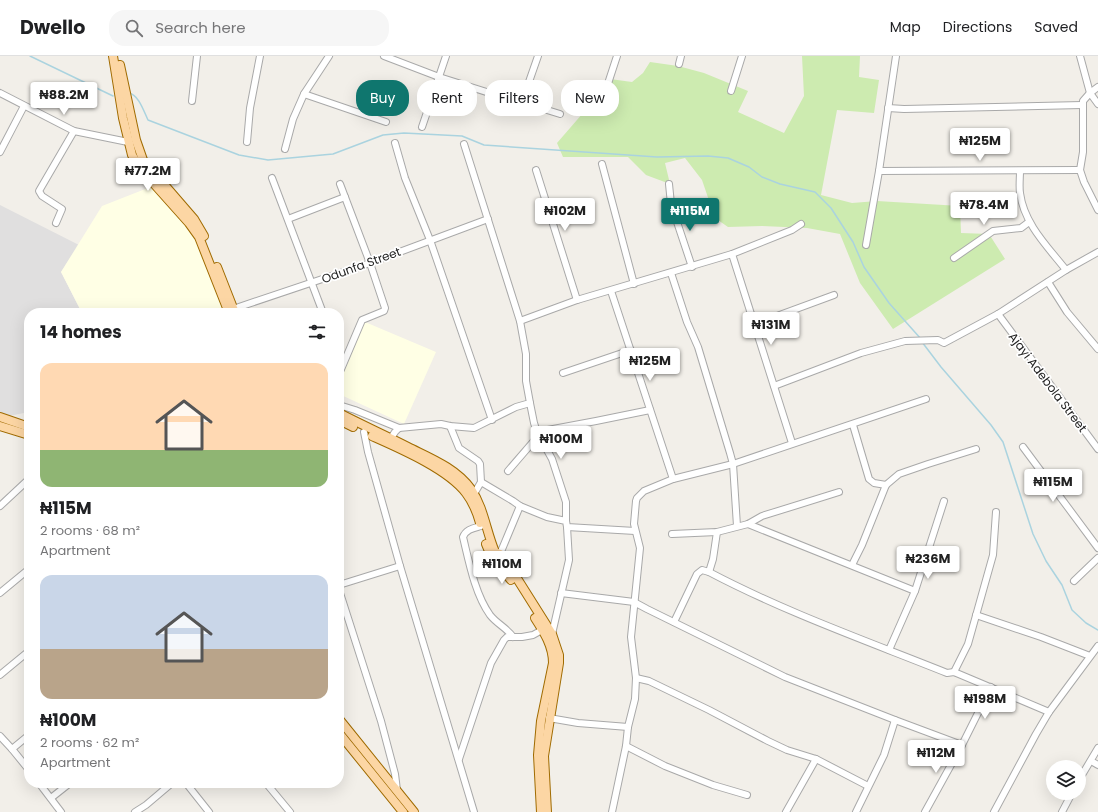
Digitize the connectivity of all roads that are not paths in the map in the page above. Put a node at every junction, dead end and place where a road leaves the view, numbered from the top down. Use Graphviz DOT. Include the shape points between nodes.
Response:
graph roads {
  1 [pos="113,56"];
  2 [pos="118,56"];
  3 [pos="197,56"];
  4 [pos="260,56"];
  5 [pos="329,56"];
  6 [pos="384,56"];
  7 [pos="446,56"];
  8 [pos="538,56"];
  9 [pos="617,56"];
  10 [pos="681,56"];
  11 [pos="742,56"];
  12 [pos="896,56"];
  13 [pos="1080,56"];
  14 [pos="679,64"];
  15 [pos="439,77"];
  16 [pos="530,80"];
  17 [pos="609,80"];
  18 [pos="1098,87"];
  19 [pos="731,91"];
  20 [pos="485,92"];
  21 [pos="1090,93"];
  22 [pos="0,94"];
  23 [pos="304,94"];
  24 [pos="192,101"];
  25 [pos="1098,104"];
  26 [pos="1082,105"];
  27 [pos="24,106"];
  28 [pos="888,108"];
  29 [pos="553,112"];
  30 [pos="560,114"];
  31 [pos="386,122"];
  32 [pos="422,127"];
  33 [pos="74,131"];
  34 [pos="128,142"];
  35 [pos="247,142"];
  36 [pos="395,144"];
  37 [pos="464,144"];
  38 [pos="285,149"];
  39 [pos="0,152"];
  40 [pos="602,164"];
  41 [pos="536,170"];
  42 [pos="1080,170"];
  43 [pos="879,171"];
  44 [pos="1020,171"];
  45 [pos="272,178"];
  46 [pos="340,184"];
  47 [pos="669,184"];
  48 [pos="345,197"];
  49 [pos="1098,210"];
  50 [pos="288,219"];
  51 [pos="488,219"];
  52 [pos="1029,222"];
  53 [pos="56,223"];
  54 [pos="801,224"];
  55 [pos="430,240"];
  56 [pos="866,245"];
  57 [pos="1098,252"];
  58 [pos="732,254"];
  59 [pos="954,258"];
  60 [pos="370,263"];
  61 [pos="692,266"];
  62 [pos="1066,270"];
  63 [pos="671,273"];
  64 [pos="1048,282"];
  65 [pos="312,283"];
  66 [pos="634,284"];
  67 [pos="611,291"];
  68 [pos="834,295"];
  69 [pos="577,300"];
  70 [pos="234,308"];
  71 [pos="235,308"];
  72 [pos="244,308"];
  73 [pos="321,308"];
  74 [pos="998,314"];
  75 [pos="520,320"];
  76 [pos="755,324"];
  77 [pos="1098,349"];
  78 [pos="631,350"];
  79 [pos="344,361"];
  80 [pos="563,373"];
  81 [pos="774,386"];
  82 [pos="926,399"];
  83 [pos="530,403"];
  84 [pos="344,407"];
  85 [pos="650,410"];
  86 [pos="344,416"];
  87 [pos="0,417"];
  88 [pos="374,418"];
  89 [pos="492,420"];
  90 [pos="344,422"];
  91 [pos="24,424"];
  92 [pos="853,424"];
  93 [pos="0,426"];
  94 [pos="450,426"];
  95 [pos="399,428"];
  96 [pos="366,430"];
  97 [pos="24,433"];
  98 [pos="538,434"];
  99 [pos="391,438"];
  100 [pos="792,444"];
  101 [pos="1023,447"];
  102 [pos="976,449"];
  103 [pos="1098,449"];
  104 [pos="733,464"];
  105 [pos="508,471"];
  106 [pos="673,479"];
  107 [pos="481,482"];
  108 [pos="24,484"];
  109 [pos="886,485"];
  110 [pos="839,492"];
  111 [pos="474,494"];
  112 [pos="944,501"];
  113 [pos="0,506"];
  114 [pos="520,506"];
  115 [pos="996,512"];
  116 [pos="567,524"];
  117 [pos="748,524"];
  118 [pos="481,526"];
  119 [pos="737,526"];
  120 [pos="635,531"];
  121 [pos="717,532"];
  122 [pos="672,534"];
  123 [pos="1098,548"];
  124 [pos="500,554"];
  125 [pos="1098,558"];
  126 [pos="852,565"];
  127 [pos="400,566"];
  128 [pos="709,572"];
  129 [pos="24,573"];
  130 [pos="1074,581"];
  131 [pos="344,583"];
  132 [pos="915,591"];
  133 [pos="0,593"];
  134 [pos="561,593"];
  135 [pos="634,602"];
  136 [pos="344,606"];
  137 [pos="976,615"];
  138 [pos="674,622"];
  139 [pos="542,630"];
  140 [pos="552,634"];
  141 [pos="513,637"];
  142 [pos="1098,646"];
  143 [pos="889,650"];
  144 [pos="24,655"];
  145 [pos="1090,656"];
  146 [pos="954,672"];
  147 [pos="0,675"];
  148 [pos="636,678"];
  149 [pos="991,687"];
  150 [pos="1049,712"];
  151 [pos="549,718"];
  152 [pos="895,720"];
  153 [pos="344,725"];
  154 [pos="628,726"];
  155 [pos="0,736"];
  156 [pos="24,739"];
  157 [pos="344,739"];
  158 [pos="962,745"];
  159 [pos="626,746"];
  160 [pos="1098,748"];
  161 [pos="12,749"];
  162 [pos="459,758"];
  163 [pos="816,759"];
  164 [pos="1091,760"];
  165 [pos="24,764"];
  166 [pos="1098,765"];
  167 [pos="1086,768"];
  168 [pos="868,786"];
  169 [pos="43,788"];
  170 [pos="64,788"];
  171 [pos="166,788"];
  172 [pos="190,788"];
  173 [pos="270,788"];
  174 [pos="397,790"];
  175 [pos="747,795"];
  176 [pos="51,798"];
  177 [pos="1068,800"];
  178 [pos="146,805"];
  179 [pos="614,811"];
  180 [pos="61,812"];
  181 [pos="135,812"];
  182 [pos="147,812"];
  183 [pos="209,812"];
  184 [pos="290,812"];
  185 [pos="403,812"];
  186 [pos="414,812"];
  187 [pos="474,812"];
  188 [pos="541,812"];
  189 [pos="547,812"];
  190 [pos="786,812"];
  191 [pos="856,812"];
  192 [pos="925,812"];
  193 [pos="994,812"];
  194 [pos="1062,812"];
  1 -- 34 [label="main road"];
  2 -- 71 [label="main road" via="139,152 204,235"];
  3 -- 24 [label="street"];
  4 -- 35 [label="street" via="250,108"];
  5 -- 23 [label="street"];
  6 -- 15 [label="street"];
  7 -- 15 [label="street"];
  8 -- 16 [label="street"];
  9 -- 17 [label="street"];
  10 -- 14 [label="street"];
  11 -- 19 [label="street"];
  12 -- 28 [label="street"];
  13 -- 21 [label="street"];
  15 -- 20 [label="street"];
  15 -- 32 [label="street"];
  18 -- 21 [label="street"];
  21 -- 25 [label="street"];
  21 -- 26 [label="street"];
  22 -- 27 [label="street"];
  23 -- 31 [label="street"];
  23 -- 38 [label="street" via="293,119"];
  26 -- 28 [label="street"];
  26 -- 42 [label="street" via="1083,152"];
  27 -- 33 [label="street"];
  27 -- 39 [label="street"];
  28 -- 43 [label="street"];
  29 -- 30 [label="street"];
  33 -- 34 [label="street"];
  33 -- 53 [label="street" via="39,191 42,196 62,209"];
  34 -- 70 [label="main road" via="139,167 199,237"];
  36 -- 55 [label="street" via="405,178"];
  37 -- 51 [label="street"];
  40 -- 66 [label="street"];
  41 -- 69 [label="street"];
  42 -- 44 [label="street"];
  42 -- 49 [label="street"];
  43 -- 44 [label="street"];
  43 -- 56 [label="street"];
  44 -- 52 [label="street" via="1019,192"];
  45 -- 50 [label="street"];
  46 -- 48 [label="street"];
  47 -- 61 [label="street" via="672,204"];
  48 -- 50 [label="street"];
  48 -- 60 [label="street"];
  50 -- 65 [label="street"];
  51 -- 55 [label="street, Odunfa Street"];
  51 -- 75 [label="street"];
  52 -- 59 [label="street" via="1021,228 993,231"];
  52 -- 62 [label="street"];
  54 -- 58 [label="street"];
  55 -- 60 [label="street, Odunfa Street"];
  55 -- 89 [label="street"];
  57 -- 62 [label="street"];
  58 -- 61 [label="street"];
  58 -- 76 [label="street"];
  60 -- 65 [label="street, Odunfa Street"];
  60 -- 79 [label="street" via="385,308 384,311 362,320"];
  61 -- 63 [label="street"];
  62 -- 64 [label="street"];
  63 -- 66 [label="street"];
  63 -- 104 [label="street" via="698,347"];
  64 -- 74 [label="street"];
  64 -- 77 [label="street" via="1067,312"];
  65 -- 72 [label="street, Odunfa Street"];
  65 -- 73 [label="street"];
  66 -- 67 [label="street"];
  67 -- 69 [label="street"];
  67 -- 78 [label="street"];
  68 -- 76 [label="street"];
  69 -- 75 [label="street"];
  74 -- 81 [label="street" via="944,343 938,340 905,341 860,353"];
  74 -- 103 [label="street, Ajayi Adebola Street"];
  75 -- 83 [label="street"];
  76 -- 81 [label="street"];
  78 -- 80 [label="street"];
  78 -- 85 [label="street"];
  81 -- 100 [label="street"];
  82 -- 92 [label="street"];
  83 -- 89 [label="street" via="516,407"];
  83 -- 98 [label="street"];
  84 -- 88 [label="street"];
  85 -- 98 [label="street"];
  85 -- 106 [label="street"];
  86 -- 96 [label="main road"];
  87 -- 91 [label="main road"];
  88 -- 95 [label="street"];
  88 -- 96 [label="street"];
  89 -- 94 [label="street" via="470,428"];
  90 -- 96 [label="main road"];
  92 -- 100 [label="street"];
  92 -- 109 [label="street" via="867,477 871,482"];
  93 -- 97 [label="main road"];
  94 -- 95 [label="street" via="441,424"];
  94 -- 107 [label="street" via="459,448 480,464"];
  95 -- 99 [label="street"];
  96 -- 99 [label="main road"];
  96 -- 118 [label="main road" via="456,482 471,500"];
  96 -- 127 [label="street" via="368,452"];
  98 -- 105 [label="street"];
  98 -- 116 [label="street" via="552,459 566,502"];
  99 -- 111 [label="main road" via="449,468"];
  100 -- 104 [label="street"];
  101 -- 123 [label="street"];
  102 -- 109 [label="street" via="900,474"];
  104 -- 106 [label="street"];
  104 -- 119 [label="street"];
  106 -- 120 [label="street" via="644,491 637,498"];
  107 -- 111 [label="street"];
  107 -- 114 [label="street"];
  108 -- 113 [label="street"];
  109 -- 126 [label="street"];
  110 -- 117 [label="street" via="762,516"];
  111 -- 124 [label="main road" via="482,510 495,552"];
  112 -- 132 [label="street"];
  114 -- 116 [label="street"];
  114 -- 124 [label="street"];
  115 -- 137 [label="street" via="993,555"];
  116 -- 120 [label="street"];
  116 -- 134 [label="street" via="569,560"];
  117 -- 119 [label="street"];
  117 -- 126 [label="street"];
  118 -- 139 [label="main road" via="491,556 514,584"];
  118 -- 141 [label="street" via="467,531 463,537 470,568 491,616"];
  119 -- 121 [label="street"];
  120 -- 135 [label="street" via="640,548"];
  121 -- 122 [label="street"];
  121 -- 128 [label="street"];
  124 -- 140 [label="main road"];
  125 -- 130 [label="street"];
  126 -- 132 [label="street"];
  127 -- 131 [label="street"];
  127 -- 162 [label="street"];
  128 -- 138 [label="street" via="702,570 697,574"];
  128 -- 143 [label="street" via="771,602"];
  129 -- 133 [label="street"];
  132 -- 143 [label="street"];
  134 -- 135 [label="street"];
  134 -- 140 [label="street"];
  135 -- 138 [label="street"];
  135 -- 148 [label="street" via="631,637"];
  136 -- 174 [label="street" via="381,721"];
  137 -- 145 [label="street"];
  137 -- 146 [label="street" via="968,644"];
  138 -- 152 [label="street" via="785,677"];
  139 -- 141 [label="street" via="533,635"];
  139 -- 188 [label="main road" via="551,648 553,663 541,721 538,755"];
  140 -- 151 [label="main road" via="559,663"];
  141 -- 162 [label="street" via="506,637 491,663"];
  142 -- 145 [label="street"];
  143 -- 146 [label="street" via="947,674"];
  144 -- 147 [label="street"];
  145 -- 150 [label="street"];
  146 -- 149 [label="street"];
  148 -- 154 [label="street" via="636,699"];
  148 -- 163 [label="street" via="649,681 778,746"];
  149 -- 150 [label="street"];
  149 -- 158 [label="street"];
  150 -- 193 [label="street"];
  151 -- 154 [label="street"];
  151 -- 189 [label="main road" via="544,756"];
  152 -- 158 [label="street"];
  152 -- 168 [label="street" via="884,755"];
  153 -- 174 [label="main road"];
  154 -- 159 [label="street"];
  155 -- 161 [label="street"];
  156 -- 161 [label="street"];
  157 -- 185 [label="main road"];
  158 -- 192 [label="street"];
  159 -- 175 [label="street" via="713,786"];
  159 -- 179 [label="street"];
  160 -- 164 [label="street"];
  161 -- 165 [label="street"];
  162 -- 187 [label="street"];
  163 -- 168 [label="street"];
  163 -- 190 [label="street"];
  164 -- 166 [label="street"];
  164 -- 167 [label="street"];
  168 -- 191 [label="street"];
  169 -- 176 [label="street"];
  170 -- 176 [label="street"];
  171 -- 178 [label="street"];
  172 -- 183 [label="street"];
  173 -- 184 [label="street"];
  174 -- 186 [label="main road"];
  176 -- 180 [label="street"];
  177 -- 194 [label="street"];
  178 -- 181 [label="street"];
  178 -- 182 [label="street"];
}
